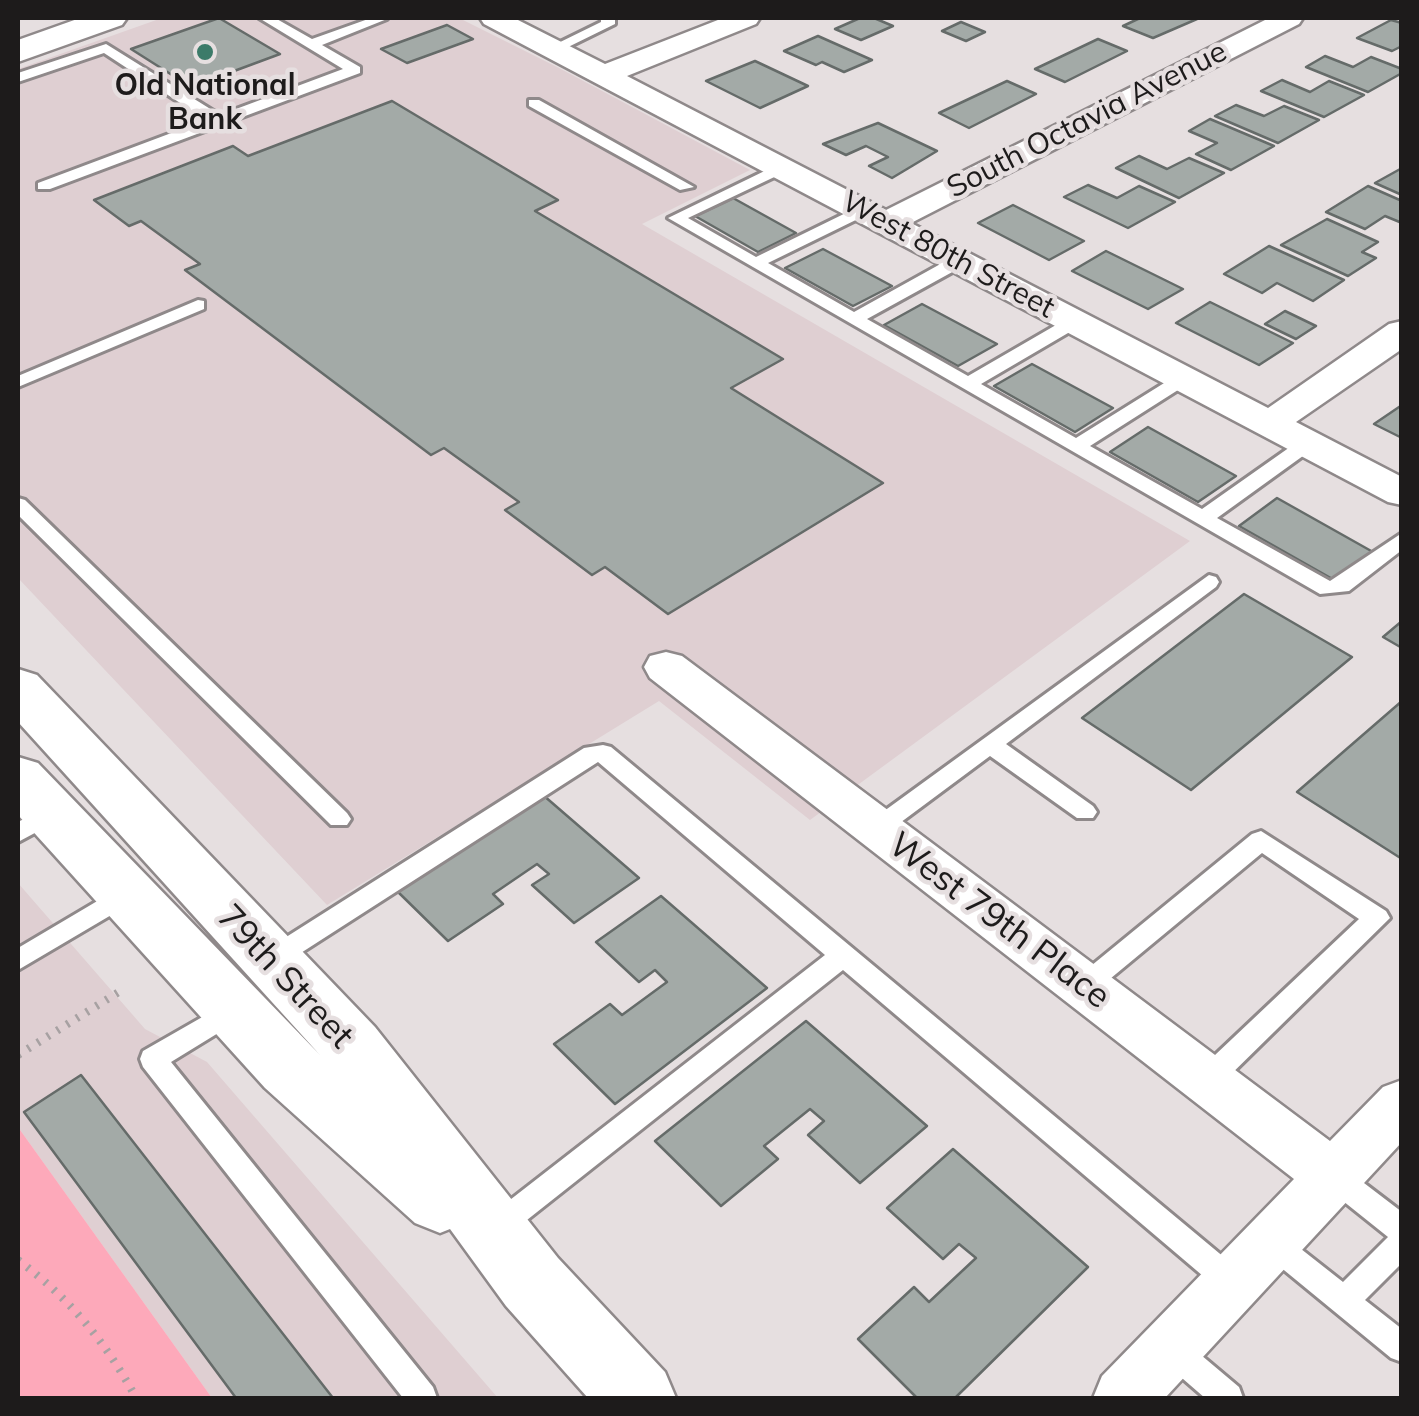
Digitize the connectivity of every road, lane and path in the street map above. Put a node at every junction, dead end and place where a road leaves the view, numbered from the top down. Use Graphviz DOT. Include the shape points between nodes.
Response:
graph roads {
  1 [pos="110,18"];
  2 [pos="266,18"];
  3 [pos="380,18"];
  4 [pos="494,18"];
  5 [pos="608,18"];
  6 [pos="746,18"];
  7 [pos="1289,18"];
  8 [pos="310,44"];
  9 [pos="553,48"];
  10 [pos="18,52"];
  11 [pos="604,75"];
  12 [pos="18,78"];
  13 [pos="534,103"];
  14 [pos="218,122"];
  15 [pos="781,168"];
  16 [pos="44,186"];
  17 [pos="686,187"];
  18 [pos="874,217"];
  19 [pos="959,261"];
  20 [pos="756,263"];
  21 [pos="198,305"];
  22 [pos="854,319"];
  23 [pos="1074,322"];
  24 [pos="1402,332"];
  25 [pos="1183,379"];
  26 [pos="18,382"];
  27 [pos="966,385"];
  28 [pos="1270,424"];
  29 [pos="1307,444"];
  30 [pos="1075,447"];
  31 [pos="1402,493"];
  32 [pos="18,504"];
  33 [pos="1202,518"];
  34 [pos="1402,539"];
  35 [pos="1209,582"];
  36 [pos="666,666"];
  37 [pos="18,688"];
  38 [pos="990,744"];
  39 [pos="29,808"];
  40 [pos="1085,812"];
  41 [pos="339,819"];
  42 [pos="877,828"];
  43 [pos="126,894"];
  44 [pos="842,956"];
  45 [pos="18,960"];
  46 [pos="252,985"];
  47 [pos="1084,986"];
  48 [pos="122,990"];
  49 [pos="18,1054"];
  50 [pos="1207,1080"];
  51 [pos="1402,1104"];
  52 [pos="1333,1176"];
  53 [pos="1402,1230"];
  54 [pos="1402,1243"];
  55 [pos="512,1257"];
  56 [pos="18,1260"];
  57 [pos="1252,1263"];
  58 [pos="1344,1301"];
  59 [pos="1171,1348"];
  60 [pos="1402,1348"];
  61 [pos="136,1398"];
  62 [pos="422,1398"];
  63 [pos="638,1398"];
  64 [pos="1124,1398"];
  65 [pos="1228,1398"];
  1 -- 10 [label="main road"];
  2 -- 8 [label="lane"];
  3 -- 8 [label="lane"];
  4 -- 9 [label="street, West 80th Street"];
  5 -- 9 [label="lane" via="608,24"];
  6 -- 11 [label="street"];
  7 -- 18 [label="street, South Octavia Avenue"];
  8 -- 14 [label="lane" via="354,70"];
  9 -- 11 [label="street, West 80th Street"];
  11 -- 15 [label="street, West 80th Street"];
  12 -- 14 [label="lane" via="106,48"];
  13 -- 17 [label="lane"];
  14 -- 16 [label="lane"];
  15 -- 18 [label="street, West 80th Street"];
  15 -- 20 [label="lane" via="676,218"];
  18 -- 19 [label="street, West 80th Street"];
  18 -- 20 [label="lane"];
  19 -- 22 [label="lane"];
  19 -- 23 [label="street, West 80th Street"];
  20 -- 22 [label="lane"];
  21 -- 26 [label="lane"];
  22 -- 27 [label="lane"];
  23 -- 25 [label="street, West 80th Street"];
  23 -- 27 [label="lane"];
  24 -- 28 [label="street"];
  25 -- 28 [label="street, West 80th Street"];
  25 -- 30 [label="lane"];
  27 -- 30 [label="lane"];
  28 -- 29 [label="street, West 80th Street"];
  29 -- 31 [label="street, West 80th Street"];
  29 -- 33 [label="lane"];
  30 -- 33 [label="lane"];
  32 -- 41 [label="lane"];
  33 -- 34 [label="lane" via="1327,589 1342,586"];
  35 -- 38 [label="lane"];
  36 -- 42 [label="street, West 79th Place"];
  37 -- 46 [label="main road, 79th Street"];
  38 -- 40 [label="lane"];
  38 -- 42 [label="lane"];
  39 -- 43 [label="main road, 79th Street"];
  42 -- 47 [label="street, West 79th Place"];
  43 -- 45 [label="lane"];
  43 -- 46 [label="main road, 79th Street"];
  44 -- 46 [label="lane" via="604,753 592,754"];
  44 -- 55 [label="lane"];
  44 -- 57 [label="lane"];
  46 -- 55 [label="main road, 79th Street" via="288,1068"];
  46 -- 62 [label="lane" via="152,1059"];
  47 -- 50 [label="street, West 79th Place"];
  47 -- 50 [label="lane" via="1261,840 1377,918"];
  48 -- 49 [label="path"];
  50 -- 52 [label="street, West 79th Place"];
  51 -- 52 [label="street"];
  52 -- 53 [label="lane"];
  52 -- 57 [label="street"];
  54 -- 58 [label="lane"];
  55 -- 63 [label="main road, 79th Street"];
  56 -- 61 [label="path" via="57,1287 112,1351"];
  57 -- 58 [label="lane"];
  57 -- 59 [label="street"];
  58 -- 60 [label="lane"];
  59 -- 64 [label="street"];
  59 -- 65 [label="lane"];
}
